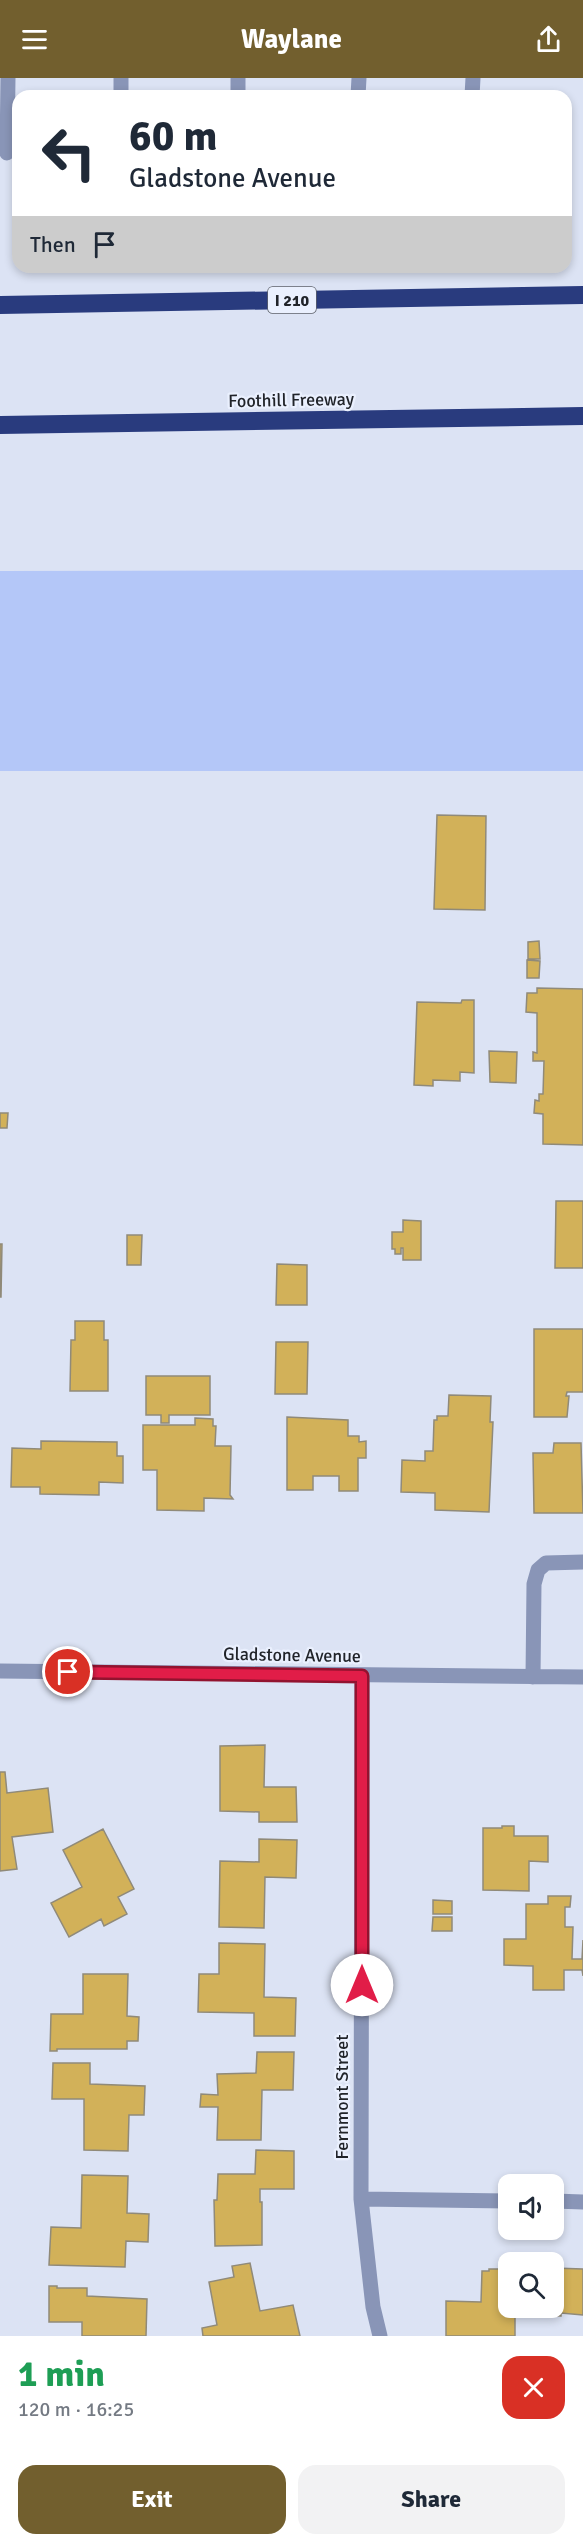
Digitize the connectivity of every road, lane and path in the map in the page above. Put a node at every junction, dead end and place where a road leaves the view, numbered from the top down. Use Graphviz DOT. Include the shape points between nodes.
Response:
graph roads {
  1 [pos="8,78"];
  2 [pos="7,153"];
  3 [pos="583,295"];
  4 [pos="0,305"];
  5 [pos="583,416"];
  6 [pos="0,425"];
  7 [pos="583,1562"];
  8 [pos="0,1671"];
  9 [pos="362,1676"];
  10 [pos="533,1677"];
  11 [pos="583,1677"];
  12 [pos="362,2199"];
  13 [pos="498,2201"];
  14 [pos="564,2201"];
  15 [pos="583,2202"];
  16 [pos="380,2336"];
  1 -- 2 [label="street"];
  3 -- 4 [label="highway, I 210"];
  5 -- 6 [label="highway, Foothill Freeway"];
  7 -- 10 [label="street" via="546,1563 538,1570 534,1584"];
  8 -- 9 [label="street, Gladstone Avenue"];
  9 -- 10 [label="street, Gladstone Avenue"];
  9 -- 12 [label="street, Fernmont Street"];
  10 -- 11 [label="street, Gladstone Avenue"];
  12 -- 13 [label="street"];
  12 -- 16 [label="street, Fernmont Street" via="373,2307"];
  14 -- 15 [label="street"];
}
